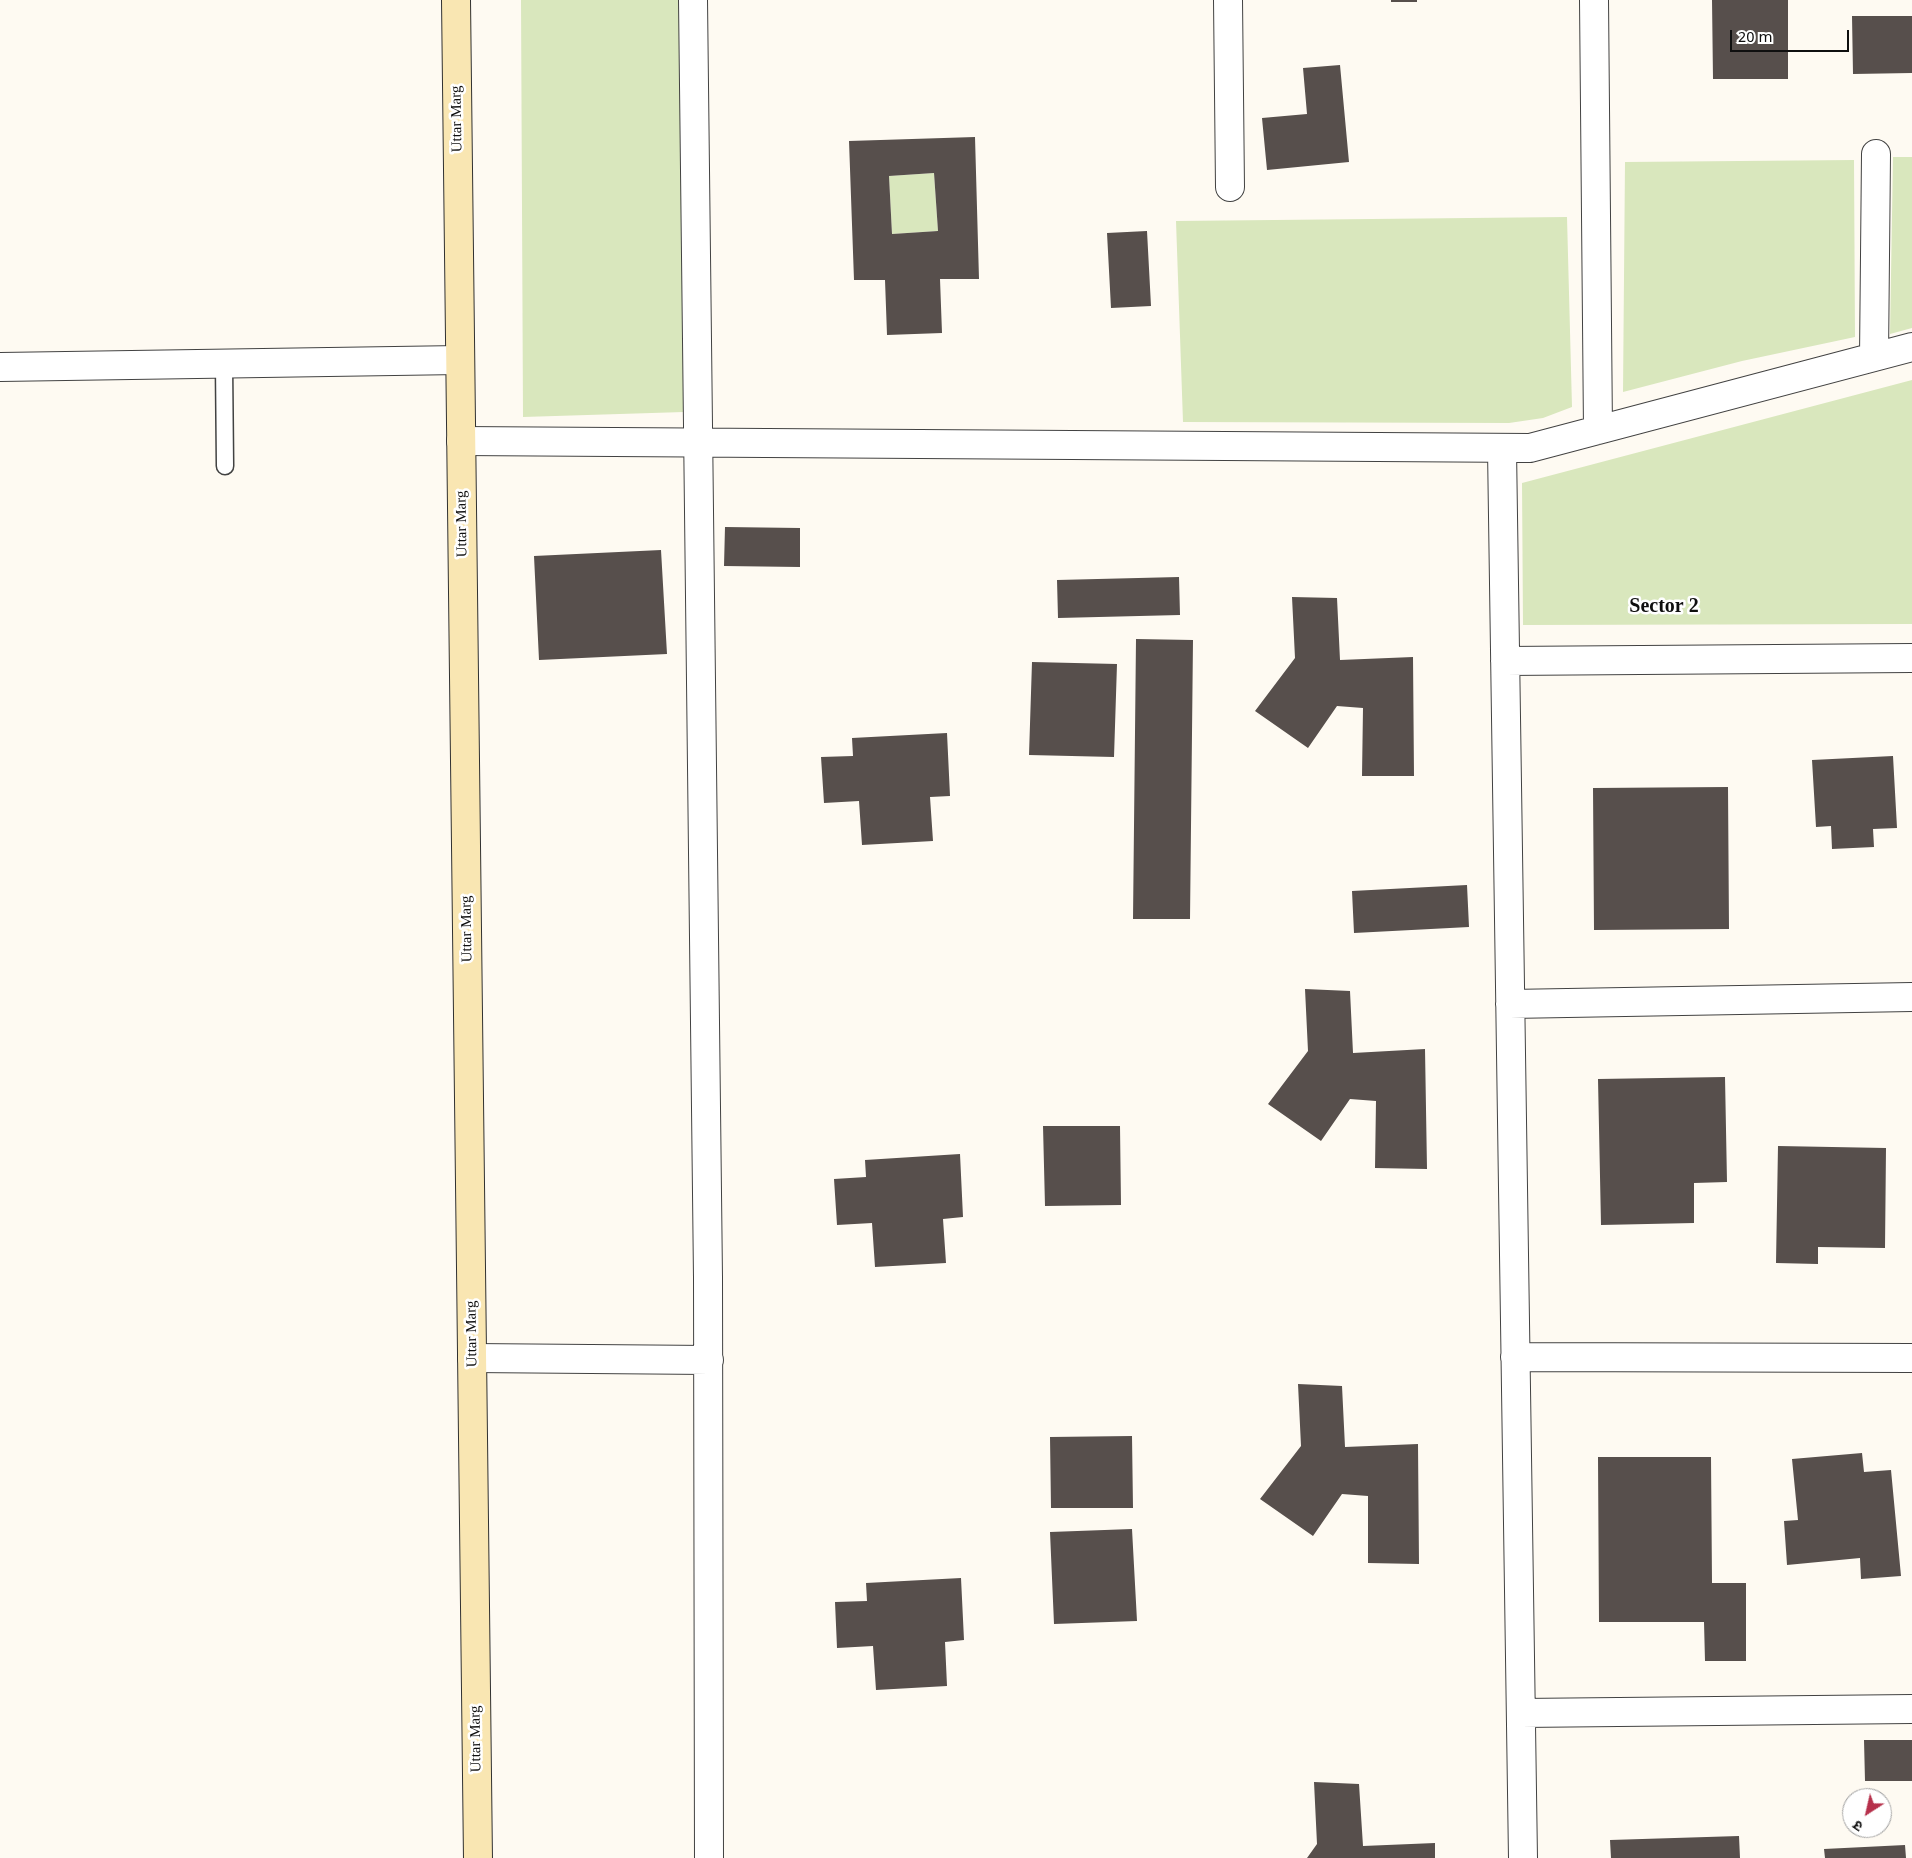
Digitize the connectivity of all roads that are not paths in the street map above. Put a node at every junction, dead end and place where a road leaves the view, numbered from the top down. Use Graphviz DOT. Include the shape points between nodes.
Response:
graph roads {
  1 [pos="456,0"];
  2 [pos="693,0"];
  3 [pos="1228,0"];
  4 [pos="1594,0"];
  5 [pos="1876,154"];
  6 [pos="1230,187"];
  7 [pos="1912,346"];
  8 [pos="1874,357"];
  9 [pos="460,360"];
  10 [pos="224,364"];
  11 [pos="0,367"];
  12 [pos="1598,430"];
  13 [pos="462,440"];
  14 [pos="698,442"];
  15 [pos="1502,449"];
  16 [pos="225,466"];
  17 [pos="1912,658"];
  18 [pos="1505,661"];
  19 [pos="1912,997"];
  20 [pos="1510,1004"];
  21 [pos="1515,1357"];
  22 [pos="472,1358"];
  23 [pos="1912,1358"];
  24 [pos="709,1360"];
  25 [pos="1912,1709"];
  26 [pos="1521,1713"];
  27 [pos="478,1858"];
  28 [pos="709,1858"];
  29 [pos="1523,1858"];
  1 -- 9 [label="main road, Uttar Marg"];
  2 -- 14 [label="street"];
  3 -- 6 [label="street"];
  4 -- 12 [label="street"];
  5 -- 8 [label="street"];
  7 -- 8 [label="street"];
  8 -- 12 [label="street"];
  9 -- 10 [label="street"];
  9 -- 13 [label="main road, Uttar Marg"];
  10 -- 11 [label="street"];
  10 -- 16 [label="lane"];
  12 -- 15 [label="street" via="1530,448"];
  13 -- 14 [label="street"];
  13 -- 22 [label="main road, Uttar Marg"];
  14 -- 15 [label="street"];
  14 -- 24 [label="street"];
  15 -- 18 [label="street"];
  17 -- 18 [label="street"];
  18 -- 20 [label="street"];
  19 -- 20 [label="street"];
  20 -- 21 [label="street"];
  21 -- 23 [label="street"];
  21 -- 26 [label="street"];
  22 -- 24 [label="street"];
  22 -- 27 [label="main road, Uttar Marg"];
  24 -- 28 [label="street"];
  25 -- 26 [label="street"];
  26 -- 29 [label="street"];
}
